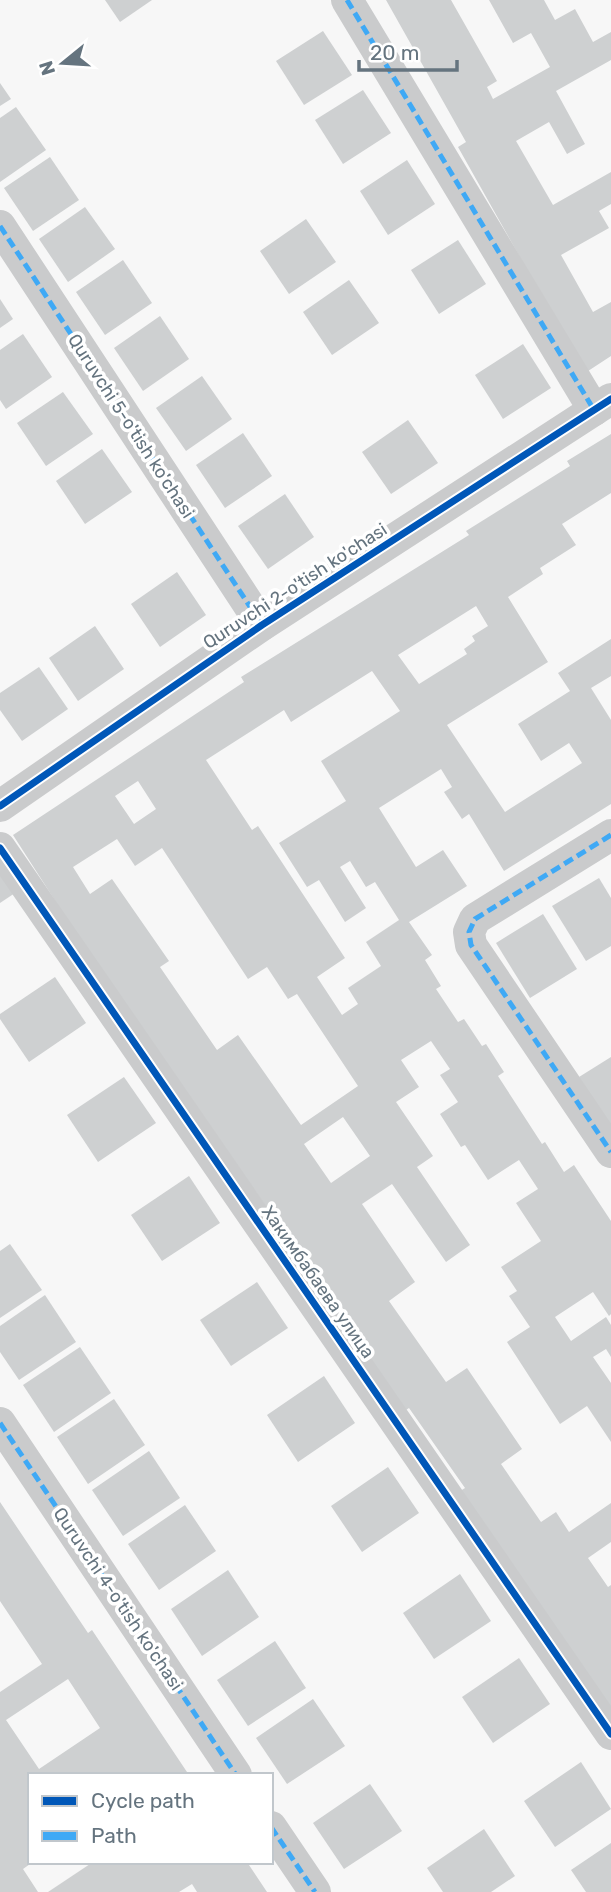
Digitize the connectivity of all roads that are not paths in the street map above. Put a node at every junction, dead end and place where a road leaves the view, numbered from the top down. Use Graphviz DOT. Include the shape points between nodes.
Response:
graph roads {
  1 [pos="348,0"];
  2 [pos="0,226"];
  3 [pos="603,404"];
  4 [pos="262,625"];
  5 [pos="0,806"];
  6 [pos="611,835"];
  7 [pos="0,848"];
  8 [pos="611,1152"];
  9 [pos="0,1423"];
  10 [pos="611,1734"];
  11 [pos="235,1773"];
  12 [pos="273,1831"];
  13 [pos="314,1892"];
  1 -- 3 [label="street"];
  2 -- 4 [label="street, Quruvchi 5-o'tish ko'chasi"];
  3 -- 4 [label="street, Quruvchi 2-o'tish ko'chasi"];
  4 -- 5 [label="street, Quruvchi 2-o'tish ko'chasi"];
  6 -- 8 [label="street" via="475,919 469,932 471,945"];
  7 -- 10 [label="street, Хакимбабаева улица"];
  9 -- 11 [label="street, Quruvchi 4-o'tish ko'chasi"];
  12 -- 13 [label="street"];
}
